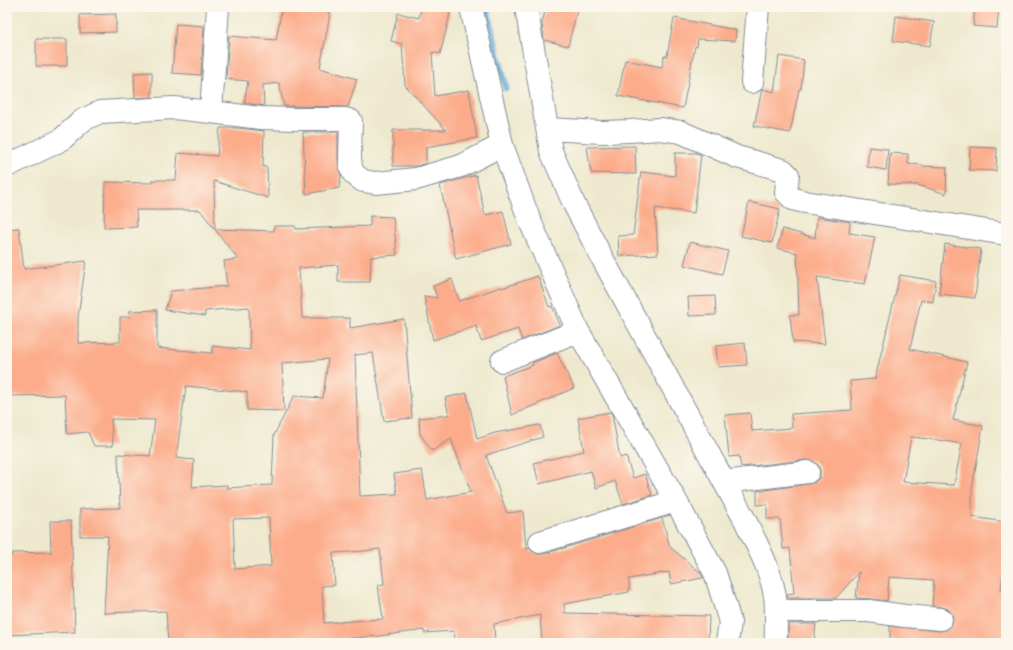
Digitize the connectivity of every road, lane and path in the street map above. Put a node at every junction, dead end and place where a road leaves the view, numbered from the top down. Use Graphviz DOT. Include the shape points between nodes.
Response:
graph roads {
  1 [pos="218,7"];
  2 [pos="471,7"];
  3 [pos="526,7"];
  4 [pos="758,7"];
  5 [pos="752,82"];
  6 [pos="211,112"];
  7 [pos="548,130"];
  8 [pos="502,145"];
  9 [pos="7,166"];
  10 [pos="1006,234"];
  11 [pos="578,331"];
  12 [pos="502,361"];
  13 [pos="808,472"];
  14 [pos="724,482"];
  15 [pos="676,501"];
  16 [pos="540,542"];
  17 [pos="776,611"];
  18 [pos="941,619"];
  19 [pos="727,643"];
  20 [pos="776,643"];
  1 -- 6 [label="street"];
  2 -- 8 [label="street"];
  3 -- 7 [label="street"];
  4 -- 5 [label="street"];
  6 -- 8 [label="street" via="261,118 351,121 350,168 363,181 376,184 416,179 460,166"];
  6 -- 9 [label="street" via="174,108 100,112 83,120 61,140"];
  7 -- 10 [label="street" via="602,132 660,129 681,132 737,158 783,170 788,175 786,192 793,199"];
  7 -- 14 [label="street" via="551,151 574,204"];
  8 -- 11 [label="street" via="530,219"];
  11 -- 12 [label="street"];
  11 -- 15 [label="street"];
  13 -- 14 [label="street"];
  14 -- 17 [label="street" via="768,570"];
  15 -- 16 [label="street"];
  15 -- 19 [label="street" via="715,573 730,622"];
  17 -- 18 [label="street" via="870,611"];
  17 -- 20 [label="street"];
}
